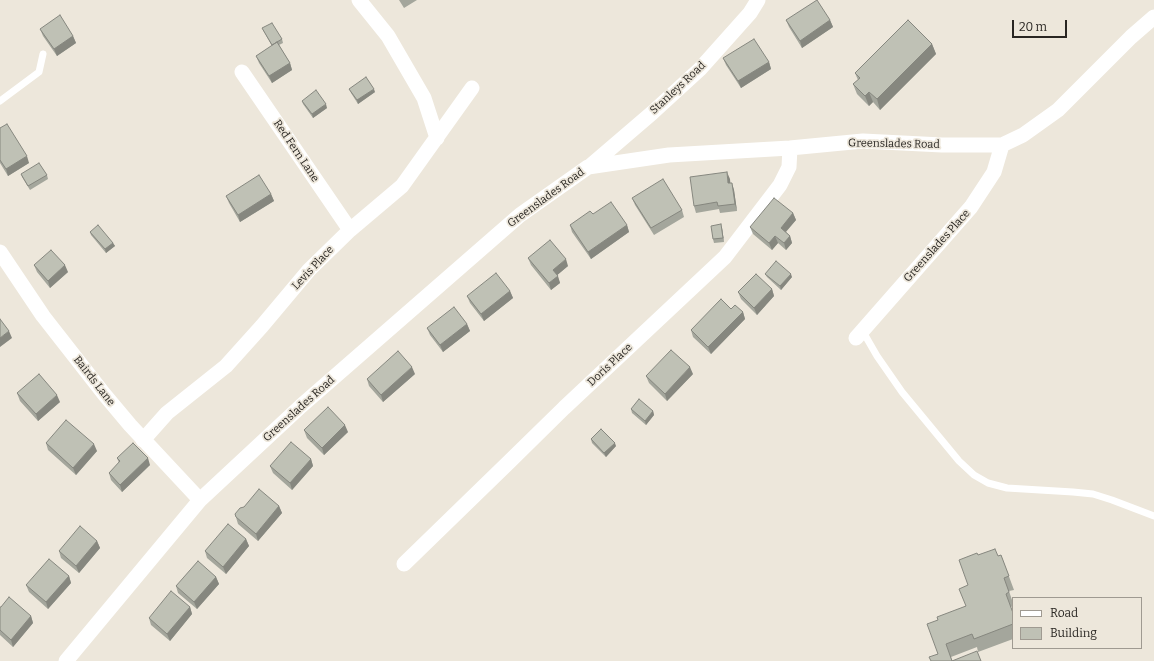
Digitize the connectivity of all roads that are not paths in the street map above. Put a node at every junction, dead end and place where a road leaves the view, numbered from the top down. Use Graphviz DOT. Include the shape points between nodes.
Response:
graph roads {
  1 [pos="359,0"];
  2 [pos="758,0"];
  3 [pos="1154,17"];
  4 [pos="43,54"];
  5 [pos="242,72"];
  6 [pos="472,88"];
  7 [pos="0,101"];
  8 [pos="437,138"];
  9 [pos="1002,145"];
  10 [pos="790,148"];
  11 [pos="588,167"];
  12 [pos="350,230"];
  13 [pos="0,252"];
  14 [pos="859,334"];
  15 [pos="143,440"];
  16 [pos="200,500"];
  17 [pos="1154,516"];
  18 [pos="404,564"];
  19 [pos="66,661"];
  1 -- 8 [label="street" via="388,36 424,98"];
  2 -- 11 [label="street, Stanleys Road" via="750,13 700,69"];
  3 -- 9 [label="street, Greenslades Road" via="1058,110 1023,135"];
  4 -- 7 [label="lane" via="39,72"];
  5 -- 12 [label="street, Red Fern Lane"];
  6 -- 8 [label="street, Levis Place"];
  8 -- 12 [label="street, Levis Place" via="402,186"];
  9 -- 10 [label="street, Greenslades Road" via="863,141"];
  9 -- 14 [label="street, Greenslades Place" via="994,172 971,207"];
  10 -- 11 [label="street, Greenslades Road" via="669,155"];
  10 -- 18 [label="street, Doris Place" via="789,168 780,185 725,257 564,408"];
  11 -- 16 [label="street, Greenslades Road" via="520,215 306,401"];
  12 -- 15 [label="street, Levis Place" via="309,270 226,366 167,413"];
  13 -- 15 [label="street, Bairds Lane" via="44,316"];
  14 -- 17 [label="lane" via="902,392 959,461 974,475 988,483 1007,488 1093,494"];
  15 -- 16 [label="street, Bairds Lane"];
  16 -- 19 [label="street, Greenslades Road"];
}
